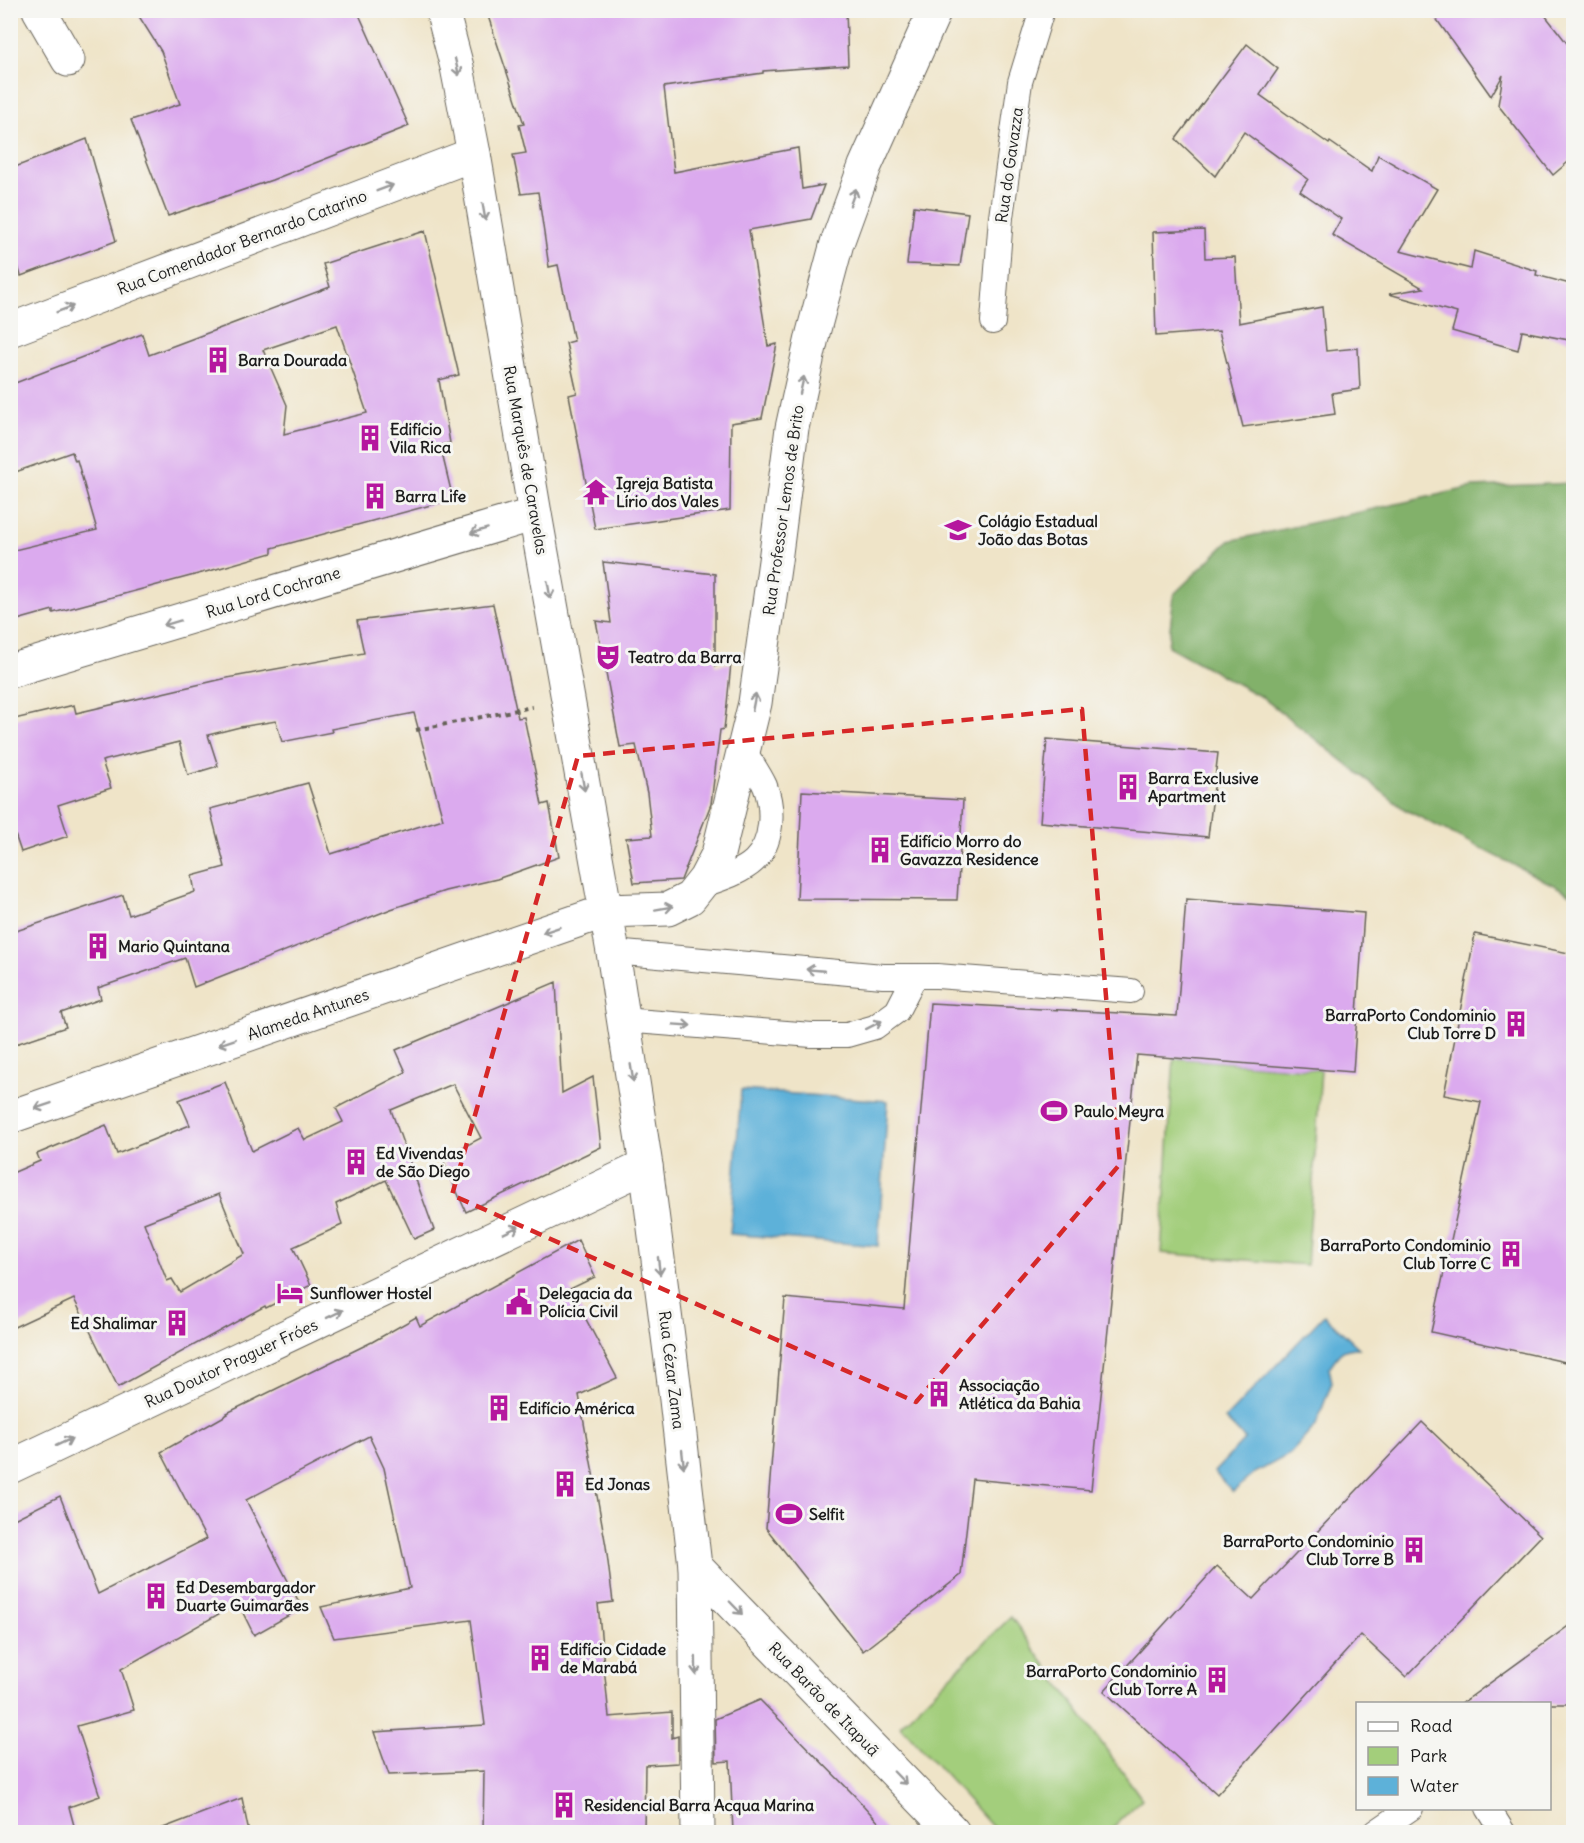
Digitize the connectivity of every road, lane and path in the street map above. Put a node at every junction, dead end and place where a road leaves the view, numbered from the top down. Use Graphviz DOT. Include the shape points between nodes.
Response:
graph roads {
  1 [pos="39,10"];
  2 [pos="442,10"];
  3 [pos="934,10"];
  4 [pos="1042,10"];
  5 [pos="68,60"];
  6 [pos="474,154"];
  7 [pos="993,322"];
  8 [pos="10,330"];
  9 [pos="535,514"];
  10 [pos="10,671"];
  11 [pos="568,700"];
  12 [pos="416,730"];
  13 [pos="743,749"];
  14 [pos="699,887"];
  15 [pos="606,911"];
  16 [pos="613,952"];
  17 [pos="915,976"];
  18 [pos="1131,991"];
  19 [pos="623,1020"];
  20 [pos="10,1117"];
  21 [pos="646,1166"];
  22 [pos="10,1467"];
  23 [pos="695,1566"];
  24 [pos="1410,1810"];
  25 [pos="1489,1810"];
  26 [pos="698,1833"];
  27 [pos="953,1833"];
  28 [pos="1376,1833"];
  29 [pos="1503,1833"];
  1 -- 5 [label="street"];
  2 -- 6 [label="street, Rua Marquês de Caravelas, one-way"];
  13 -- 3 [label="street, Rua Professor Lemos de Brito, one-way" via="758,679 792,428 834,254 865,166"];
  4 -- 7 [label="lane, Rua do Gavazza" via="1020,82 1001,217"];
  8 -- 6 [label="street, Rua Comendador Bernardo Catarino, one-way"];
  6 -- 9 [label="street, Rua Marquês de Caravelas, one-way"];
  9 -- 10 [label="street, Rua Lord Cochrane, one-way"];
  9 -- 11 [label="street, Rua Marquês de Caravelas, one-way"];
  11 -- 12 [label="path"];
  11 -- 15 [label="street, Rua Marquês de Caravelas, one-way"];
  13 -- 14 [label="street, Rua Professor Lemos de Brito" via="718,854"];
  13 -- 14 [label="lane" via="769,798 770,830 764,848 753,862"];
  15 -- 14 [label="street, Rua Professor Lemos de Brito, one-way" via="668,909 690,898"];
  15 -- 16 [label="street, Rua Cézar Zama"];
  15 -- 20 [label="street, Alameda Antunes, one-way"];
  17 -- 16 [label="lane, one-way"];
  16 -- 19 [label="street, Rua Cézar Zama"];
  17 -- 18 [label="lane"];
  19 -- 17 [label="lane, one-way" via="848,1035 875,1027 897,1011"];
  19 -- 21 [label="street, Rua Cézar Zama, one-way"];
  22 -- 21 [label="street, Rua Doutor Praguer Fróes, one-way"];
  21 -- 23 [label="street, Rua Cézar Zama, one-way"];
  23 -- 26 [label="street, Rua Cézar Zama, one-way"];
  23 -- 27 [label="street, Rua Barão de Itapuã, one-way"];
  24 -- 28 [label="lane"];
  25 -- 29 [label="lane"];
}
